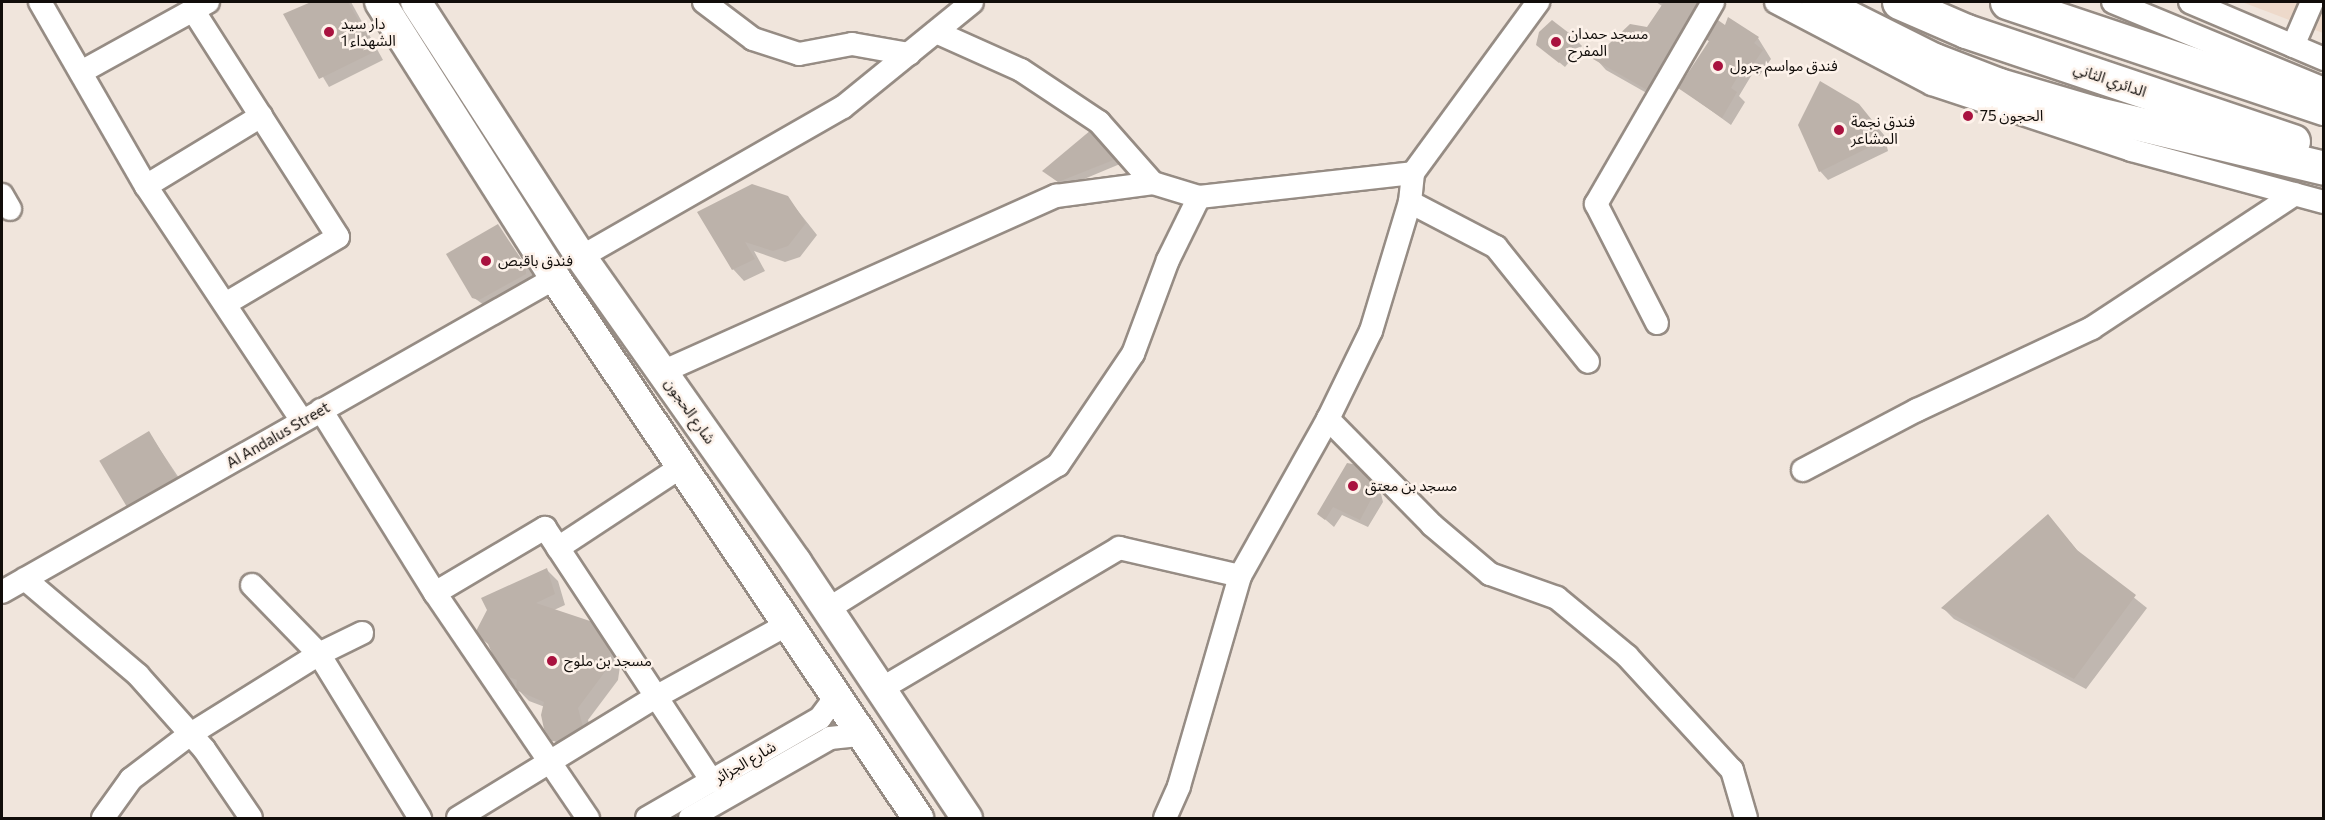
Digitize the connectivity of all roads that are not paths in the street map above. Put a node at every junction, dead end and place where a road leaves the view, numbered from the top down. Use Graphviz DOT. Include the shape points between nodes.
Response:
graph roads {
  1 [pos="40,2"];
  2 [pos="380,2"];
  3 [pos="416,2"];
  4 [pos="704,2"];
  5 [pos="972,2"];
  6 [pos="1538,2"];
  7 [pos="1713,2"];
  8 [pos="1776,2"];
  9 [pos="1818,2"];
  10 [pos="1899,2"];
  11 [pos="2007,2"];
  12 [pos="2113,2"];
  13 [pos="2190,2"];
  14 [pos="2312,2"];
  15 [pos="201,6"];
  16 [pos="2237,10"];
  17 [pos="936,32"];
  18 [pos="2292,46"];
  19 [pos="909,54"];
  20 [pos="2324,59"];
  21 [pos="81,72"];
  22 [pos="2324,89"];
  23 [pos="2324,108"];
  24 [pos="261,116"];
  25 [pos="2324,151"];
  26 [pos="2324,168"];
  27 [pos="1413,173"];
  28 [pos="1153,183"];
  29 [pos="146,186"];
  30 [pos="2295,194"];
  31 [pos="1199,198"];
  32 [pos="1410,202"];
  33 [pos="2324,202"];
  34 [pos="581,256"];
  35 [pos="555,278"];
  36 [pos="225,304"];
  37 [pos="1657,323"];
  38 [pos="1588,362"];
  39 [pos="662,372"];
  40 [pos="312,416"];
  41 [pos="1328,419"];
  42 [pos="684,465"];
  43 [pos="1803,470"];
  44 [pos="558,548"];
  45 [pos="1240,576"];
  46 [pos="25,579"];
  47 [pos="252,585"];
  48 [pos="2,592"];
  49 [pos="435,593"];
  50 [pos="828,609"];
  51 [pos="790,623"];
  52 [pos="362,633"];
  53 [pos="319,654"];
  54 [pos="881,689"];
  55 [pos="836,697"];
  56 [pos="654,698"];
  57 [pos="189,735"];
  58 [pos="861,735"];
  59 [pos="551,760"];
  60 [pos="712,781"];
  61 [pos="103,819"];
  62 [pos="251,819"];
  63 [pos="420,819"];
  64 [pos="458,819"];
  65 [pos="588,819"];
  66 [pos="647,819"];
  67 [pos="690,819"];
  68 [pos="918,819"];
  69 [pos="967,819"];
  70 [pos="1165,819"];
  71 [pos="1746,819"];
  1 -- 21 [label="street"];
  2 -- 35 [label="main road"];
  3 -- 34 [label="main road, شارع الحجون"];
  4 -- 19 [label="street" via="753,39 800,54 852,44"];
  5 -- 17 [label="street"];
  6 -- 27 [label="street"];
  7 -- 37 [label="street" via="1596,204"];
  8 -- 30 [label="street" via="1932,84 2131,150"];
  9 -- 26 [label="highway" via="1924,56 1999,84 2094,113"];
  10 -- 25 [label="highway, الدائري الثاني" via="1966,31"];
  11 -- 23 [label="highway"];
  12 -- 22 [label="street"];
  13 -- 16 [label="street"];
  14 -- 18 [label="street"];
  15 -- 21 [label="street"];
  15 -- 24 [label="street"];
  16 -- 18 [label="street"];
  17 -- 19 [label="street"];
  17 -- 28 [label="street" via="1021,70 1099,122"];
  18 -- 20 [label="street"];
  19 -- 34 [label="street" via="843,107"];
  21 -- 29 [label="street"];
  24 -- 29 [label="street"];
  24 -- 36 [label="street" via="338,237"];
  27 -- 31 [label="street"];
  27 -- 32 [label="street"];
  28 -- 31 [label="street"];
  28 -- 39 [label="street" via="1056,196"];
  29 -- 36 [label="street"];
  30 -- 33 [label="street"];
  30 -- 43 [label="street" via="2092,328 1917,410"];
  31 -- 50 [label="street" via="1168,260 1133,354 1058,465"];
  32 -- 38 [label="street" via="1496,247"];
  32 -- 41 [label="street" via="1371,331"];
  34 -- 39 [label="main road, شارع الحجون"];
  35 -- 40 [label="street, Al Andalus Street"];
  35 -- 42 [label="main road"];
  36 -- 40 [label="street"];
  39 -- 50 [label="main road, شارع الحجون"];
  40 -- 46 [label="street, Al Andalus Street"];
  40 -- 49 [label="street"];
  41 -- 45 [label="street"];
  41 -- 71 [label="street" via="1432,525 1490,574 1557,598 1627,656 1732,770"];
  42 -- 44 [label="street"];
  42 -- 51 [label="main road"];
  44 -- 49 [label="street" via="545,528"];
  44 -- 56 [label="street"];
  45 -- 54 [label="street" via="1119,548"];
  45 -- 70 [label="street" via="1179,786"];
  46 -- 48 [label="street, Al Andalus Street"];
  46 -- 57 [label="street" via="138,675"];
  47 -- 53 [label="street"];
  49 -- 59 [label="street"];
  50 -- 54 [label="main road, شارع الحجون"];
  51 -- 55 [label="main road"];
  51 -- 56 [label="street"];
  52 -- 53 [label="street"];
  53 -- 57 [label="street"];
  53 -- 63 [label="street"];
  54 -- 69 [label="main road, شارع الحجون"];
  55 -- 58 [label="main road"];
  55 -- 60 [label="street, شارع الجزائر" via="820,718"];
  56 -- 59 [label="street"];
  56 -- 60 [label="street"];
  57 -- 61 [label="street" via="131,779"];
  57 -- 62 [label="street" via="204,749"];
  58 -- 67 [label="street, شارع الجزائر" via="830,738"];
  58 -- 68 [label="main road"];
  59 -- 64 [label="street"];
  59 -- 65 [label="street"];
  60 -- 66 [label="street, شارع الجزائر"];
}
